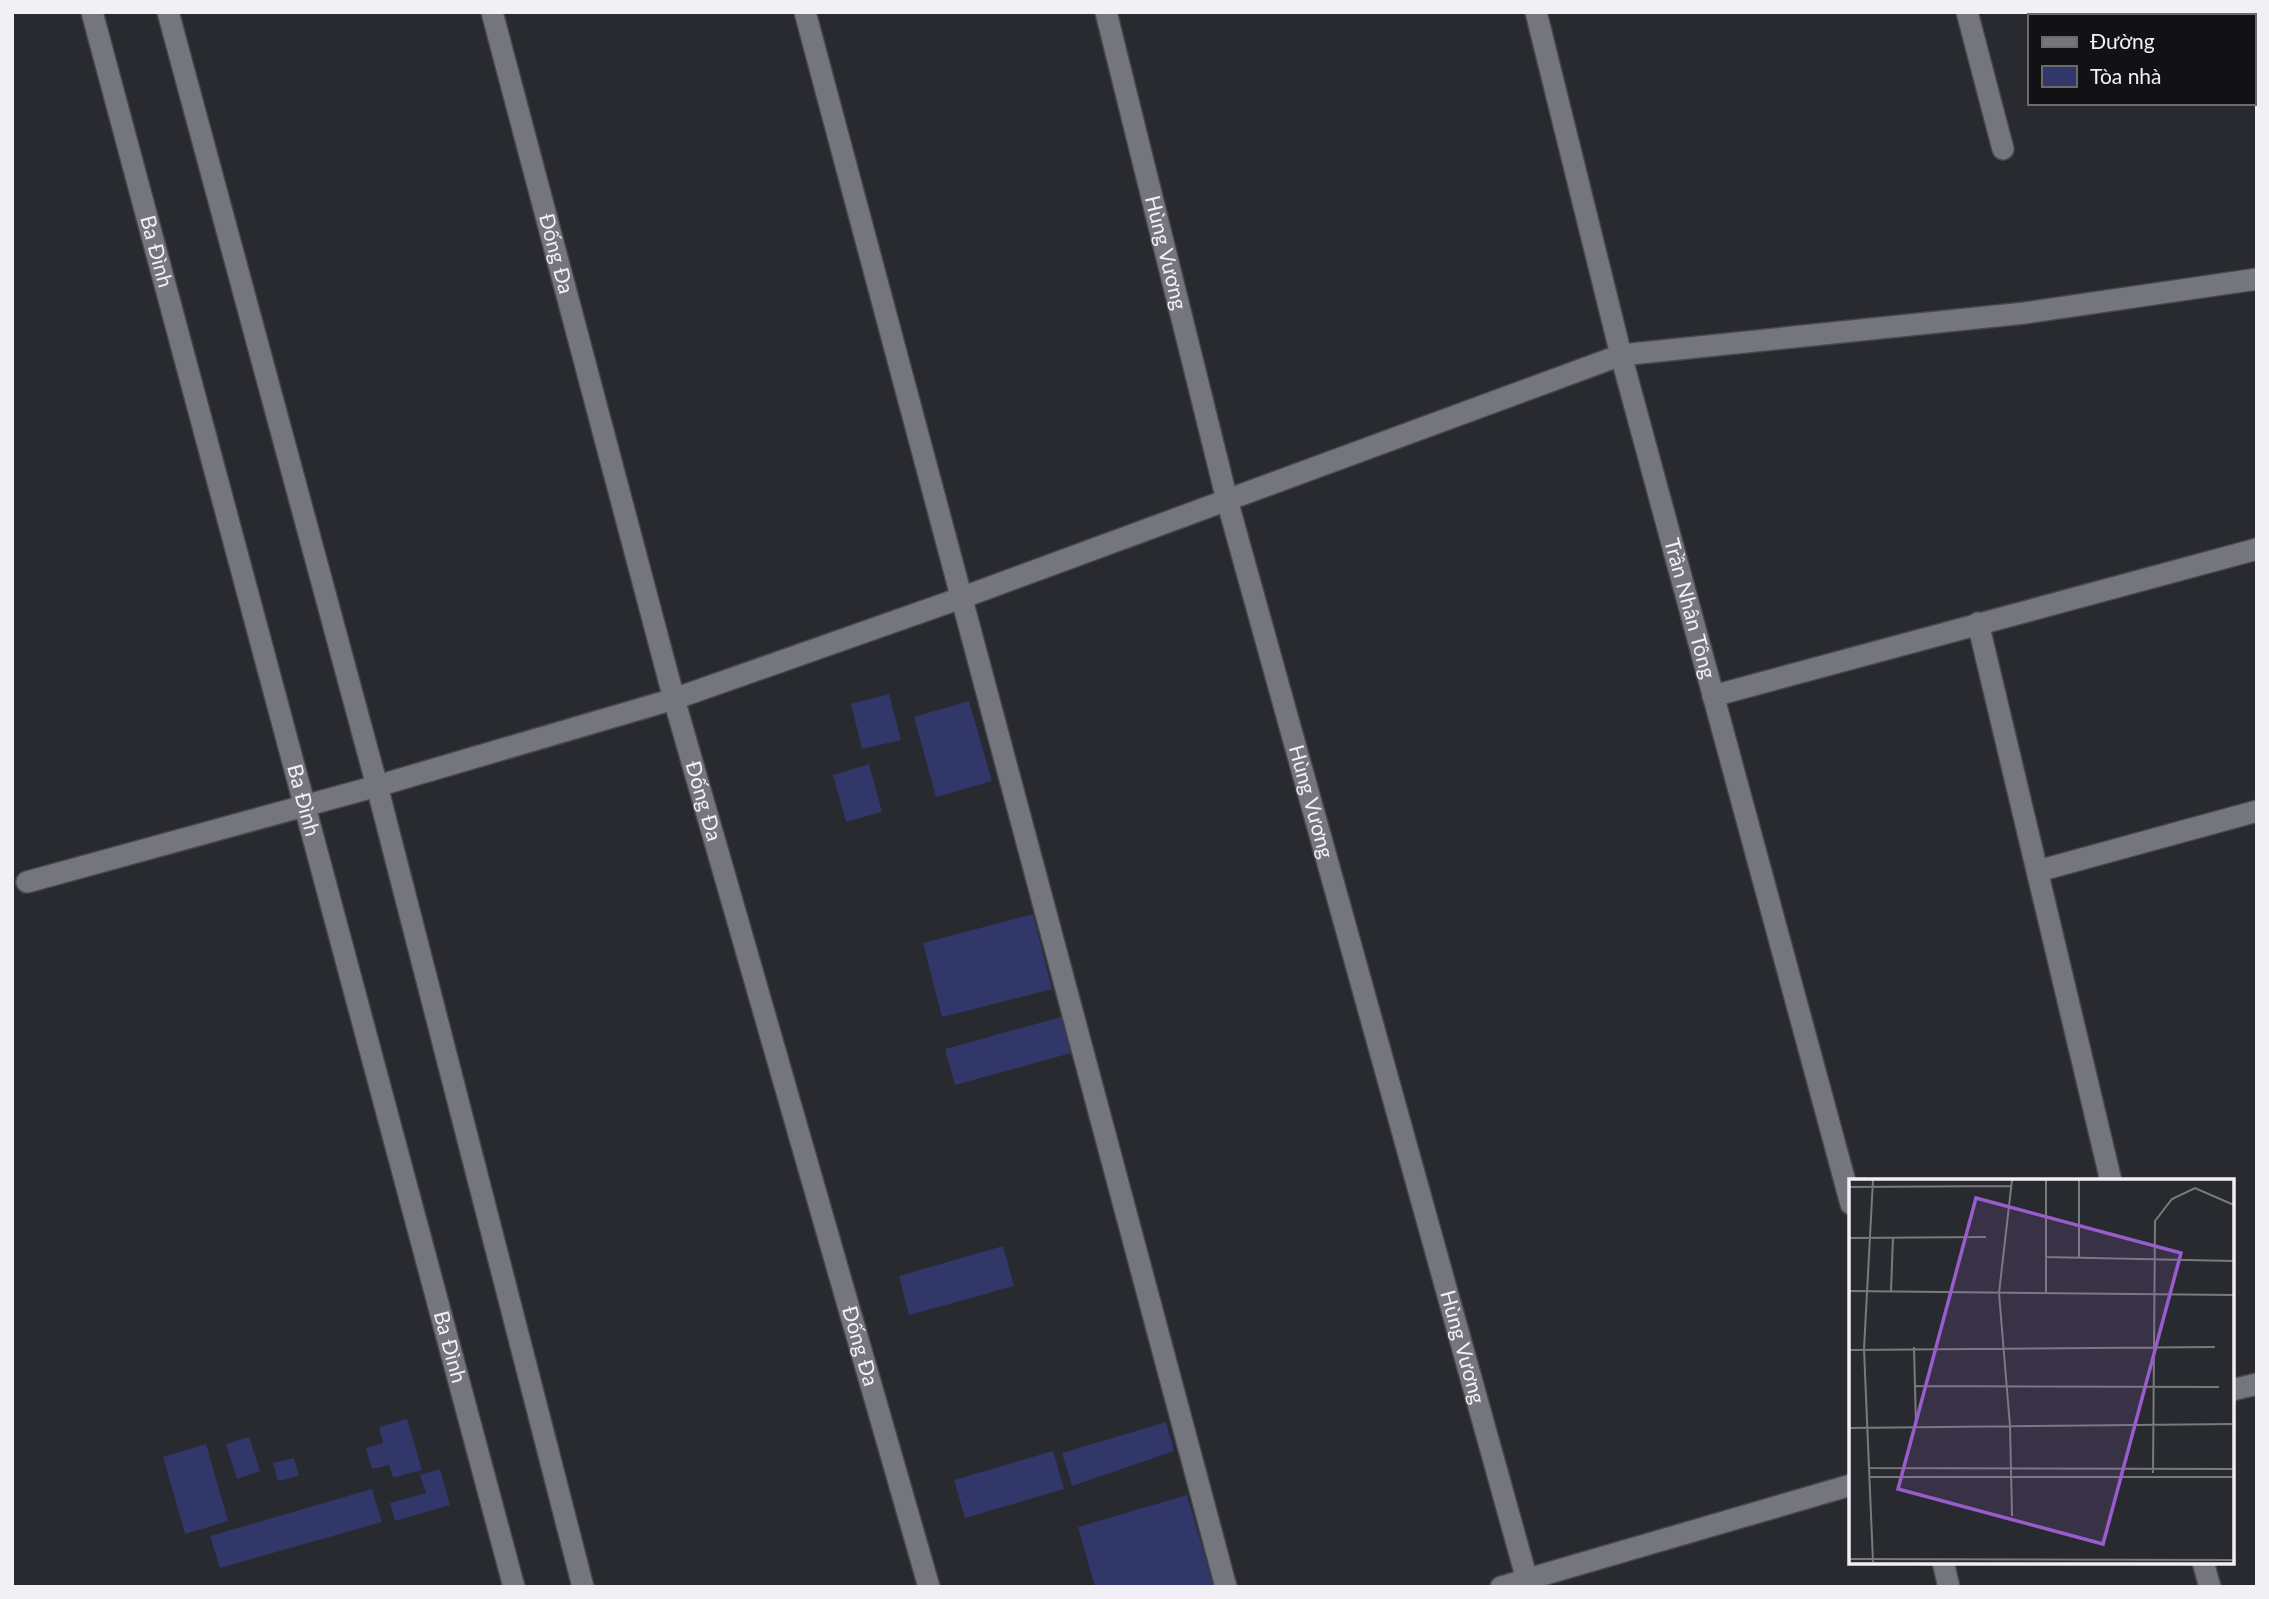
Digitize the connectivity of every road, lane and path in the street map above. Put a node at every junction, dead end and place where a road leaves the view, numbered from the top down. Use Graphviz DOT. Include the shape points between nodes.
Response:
graph roads {
  1 [pos="92,12"];
  2 [pos="169,12"];
  3 [pos="492,12"];
  4 [pos="805,12"];
  5 [pos="1105,12"];
  6 [pos="1536,12"];
  7 [pos="1967,12"];
  8 [pos="2003,149"];
  9 [pos="2257,279"];
  10 [pos="1621,355"];
  11 [pos="1227,500"];
  12 [pos="2257,548"];
  13 [pos="961,598"];
  14 [pos="1979,623"];
  15 [pos="1713,696"];
  16 [pos="674,699"];
  17 [pos="377,786"];
  18 [pos="303,804"];
  19 [pos="2257,811"];
  20 [pos="2038,871"];
  21 [pos="27,882"];
  22 [pos="2111,1179"];
  23 [pos="1849,1197"];
  24 [pos="2257,1384"];
  25 [pos="2234,1390"];
  26 [pos="1849,1486"];
  27 [pos="1943,1564"];
  28 [pos="2204,1564"];
  29 [pos="1528,1583"];
  30 [pos="514,1587"];
  31 [pos="583,1587"];
  32 [pos="929,1587"];
  33 [pos="1226,1587"];
  34 [pos="1501,1587"];
  35 [pos="1949,1587"];
  36 [pos="2210,1587"];
  1 -- 18 [label="street, Ba Đình"];
  2 -- 17 [label="street"];
  3 -- 16 [label="street, Đống Đa"];
  4 -- 13 [label="street"];
  5 -- 11 [label="street, Hùng Vương"];
  6 -- 10 [label="street, Trần Nhân Tông"];
  7 -- 8 [label="street"];
  9 -- 10 [label="street" via="2025,313"];
  10 -- 11 [label="street"];
  10 -- 15 [label="street, Trần Nhân Tông"];
  11 -- 13 [label="street"];
  11 -- 29 [label="street, Hùng Vương"];
  12 -- 14 [label="street"];
  13 -- 16 [label="street"];
  13 -- 33 [label="street"];
  14 -- 15 [label="street"];
  14 -- 20 [label="street"];
  15 -- 23 [label="street, Trần Nhân Tông"];
  16 -- 17 [label="street"];
  16 -- 32 [label="street, Đống Đa"];
  17 -- 18 [label="street"];
  17 -- 31 [label="street"];
  18 -- 21 [label="street"];
  18 -- 30 [label="street, Ba Đình"];
  19 -- 20 [label="street"];
  20 -- 22 [label="street"];
  24 -- 25 [label="street"];
  26 -- 29 [label="street"];
  27 -- 35 [label="street"];
  28 -- 36 [label="street"];
  29 -- 34 [label="street"];
}
